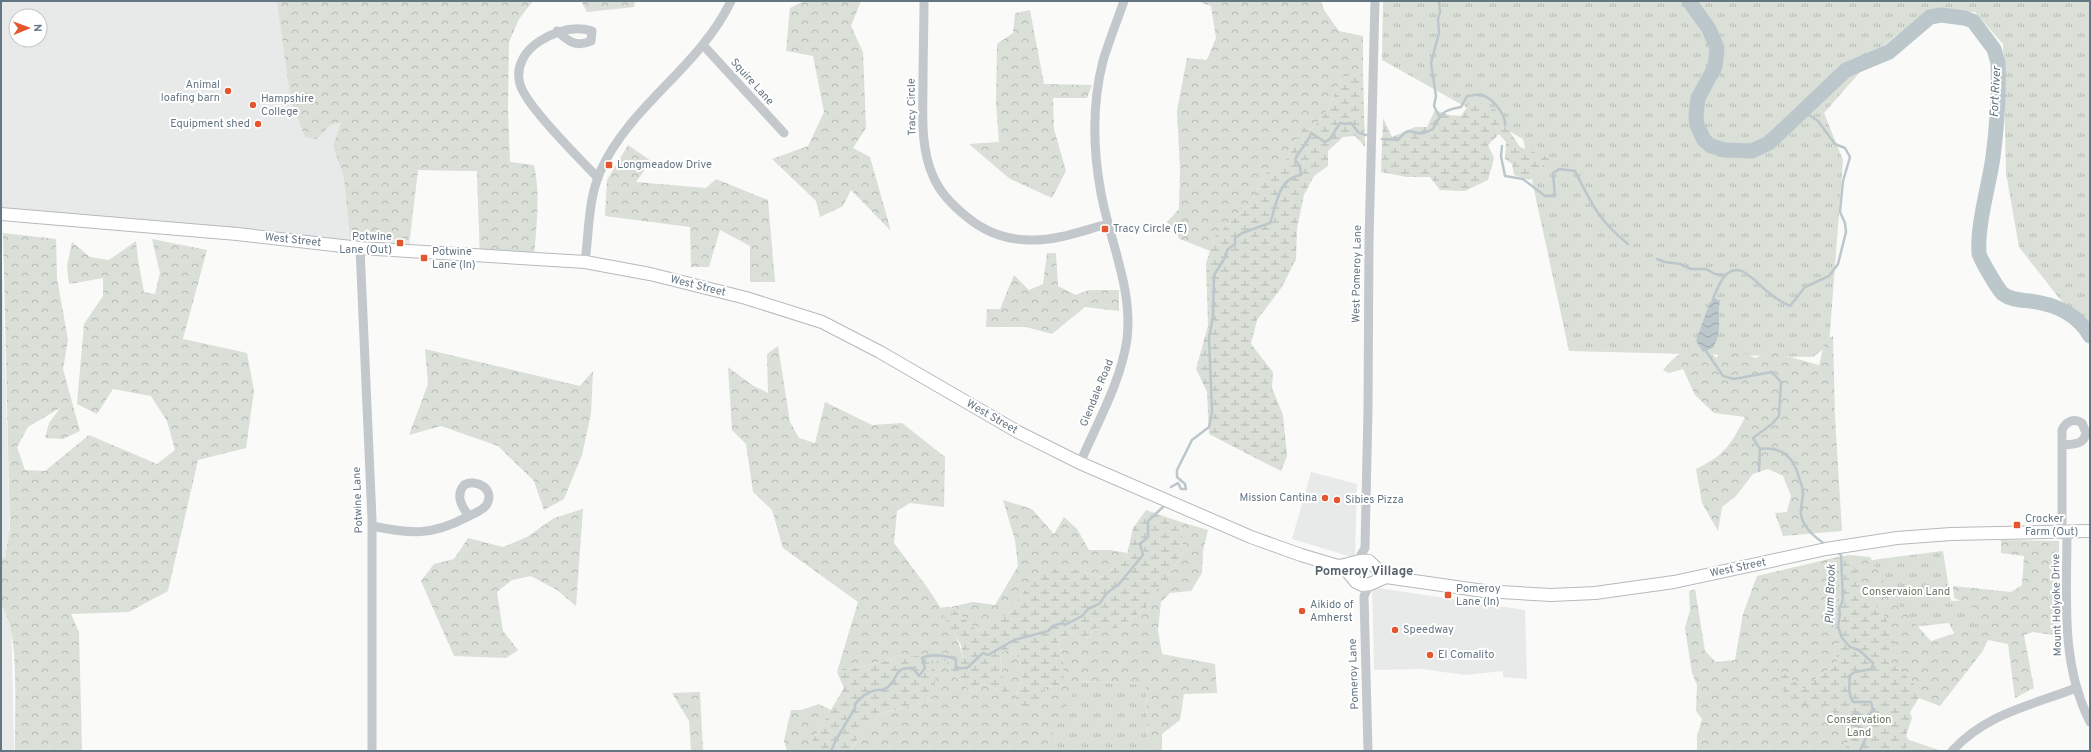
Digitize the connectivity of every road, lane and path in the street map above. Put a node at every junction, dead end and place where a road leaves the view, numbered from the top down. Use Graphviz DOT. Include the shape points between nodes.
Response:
graph roads {
  1 [pos="731,1"];
  2 [pos="924,1"];
  3 [pos="1124,1"];
  4 [pos="1375,1"];
  5 [pos="557,31"];
  6 [pos="704,45"];
  7 [pos="784,134"];
  8 [pos="598,178"];
  9 [pos="1,214"];
  10 [pos="1108,224"];
  11 [pos="360,248"];
  12 [pos="585,262"];
  13 [pos="2062,445"];
  14 [pos="1080,463"];
  15 [pos="469,516"];
  16 [pos="372,526"];
  17 [pos="2065,531"];
  18 [pos="2090,531"];
  19 [pos="1365,548"];
  20 [pos="1357,562"];
  21 [pos="1374,565"];
  22 [pos="1338,566"];
  23 [pos="1386,577"];
  24 [pos="1354,580"];
  25 [pos="1372,583"];
  26 [pos="1364,596"];
  27 [pos="2076,688"];
  28 [pos="2090,722"];
  29 [pos="372,751"];
  30 [pos="1368,751"];
  31 [pos="1952,751"];
  1 -- 6 [label="street"];
  2 -- 10 [label="street, Tracy Circle" via="923,126 928,161 942,193 972,222 990,232 1010,238 1045,239"];
  3 -- 10 [label="street, Glendale Road" via="1103,61 1095,105 1095,156"];
  4 -- 19 [label="street, West Pomeroy Lane"];
  5 -- 8 [label="street" via="537,42 525,53 519,65 519,84 532,104"];
  6 -- 7 [label="street, Squire Lane"];
  6 -- 8 [label="street" via="625,130"];
  8 -- 12 [label="street"];
  9 -- 11 [label="main road, West Street" via="237,234"];
  10 -- 14 [label="street, Glendale Road" via="1125,286 1127,338 1117,379"];
  11 -- 12 [label="main road, West Street"];
  11 -- 16 [label="street, Potwine Lane"];
  12 -- 14 [label="main road, West Street" via="650,274 738,296 822,322 880,352 1018,432"];
  13 -- 17 [label="street, Mount Holyoke Drive"];
  14 -- 22 [label="main road, West Street" via="1251,537"];
  15 -- 16 [label="street" via="446,528 430,532 405,532"];
  16 -- 29 [label="street, Potwine Lane"];
  17 -- 18 [label="main road, West Street"];
  17 -- 23 [label="main road, West Street" via="1922,536 1838,547 1674,582 1595,593 1550,595 1484,591"];
  17 -- 27 [label="street, Mount Holyoke Drive" via="2068,642"];
  19 -- 20 [label="street, West Pomeroy Lane"];
  19 -- 21 [label="street, West Pomeroy Lane"];
  20 -- 21 [label="main road, West Street" via="1364,560"];
  20 -- 22 [label="main road, West Street"];
  20 -- 24 [label="main road" via="1352,569"];
  21 -- 23 [label="main road"];
  21 -- 25 [label="main road" via="1377,574"];
  22 -- 24 [label="main road, West Street"];
  23 -- 25 [label="main road, West Street"];
  24 -- 25 [label="main road, West Street" via="1362,586"];
  24 -- 26 [label="street, Pomeroy Lane"];
  25 -- 26 [label="street, Pomeroy Lane"];
  26 -- 30 [label="street, Pomeroy Lane"];
  27 -- 28 [label="street, Mount Holyoke Drive"];
  27 -- 31 [label="street" via="1997,717 1975,730"];
}
